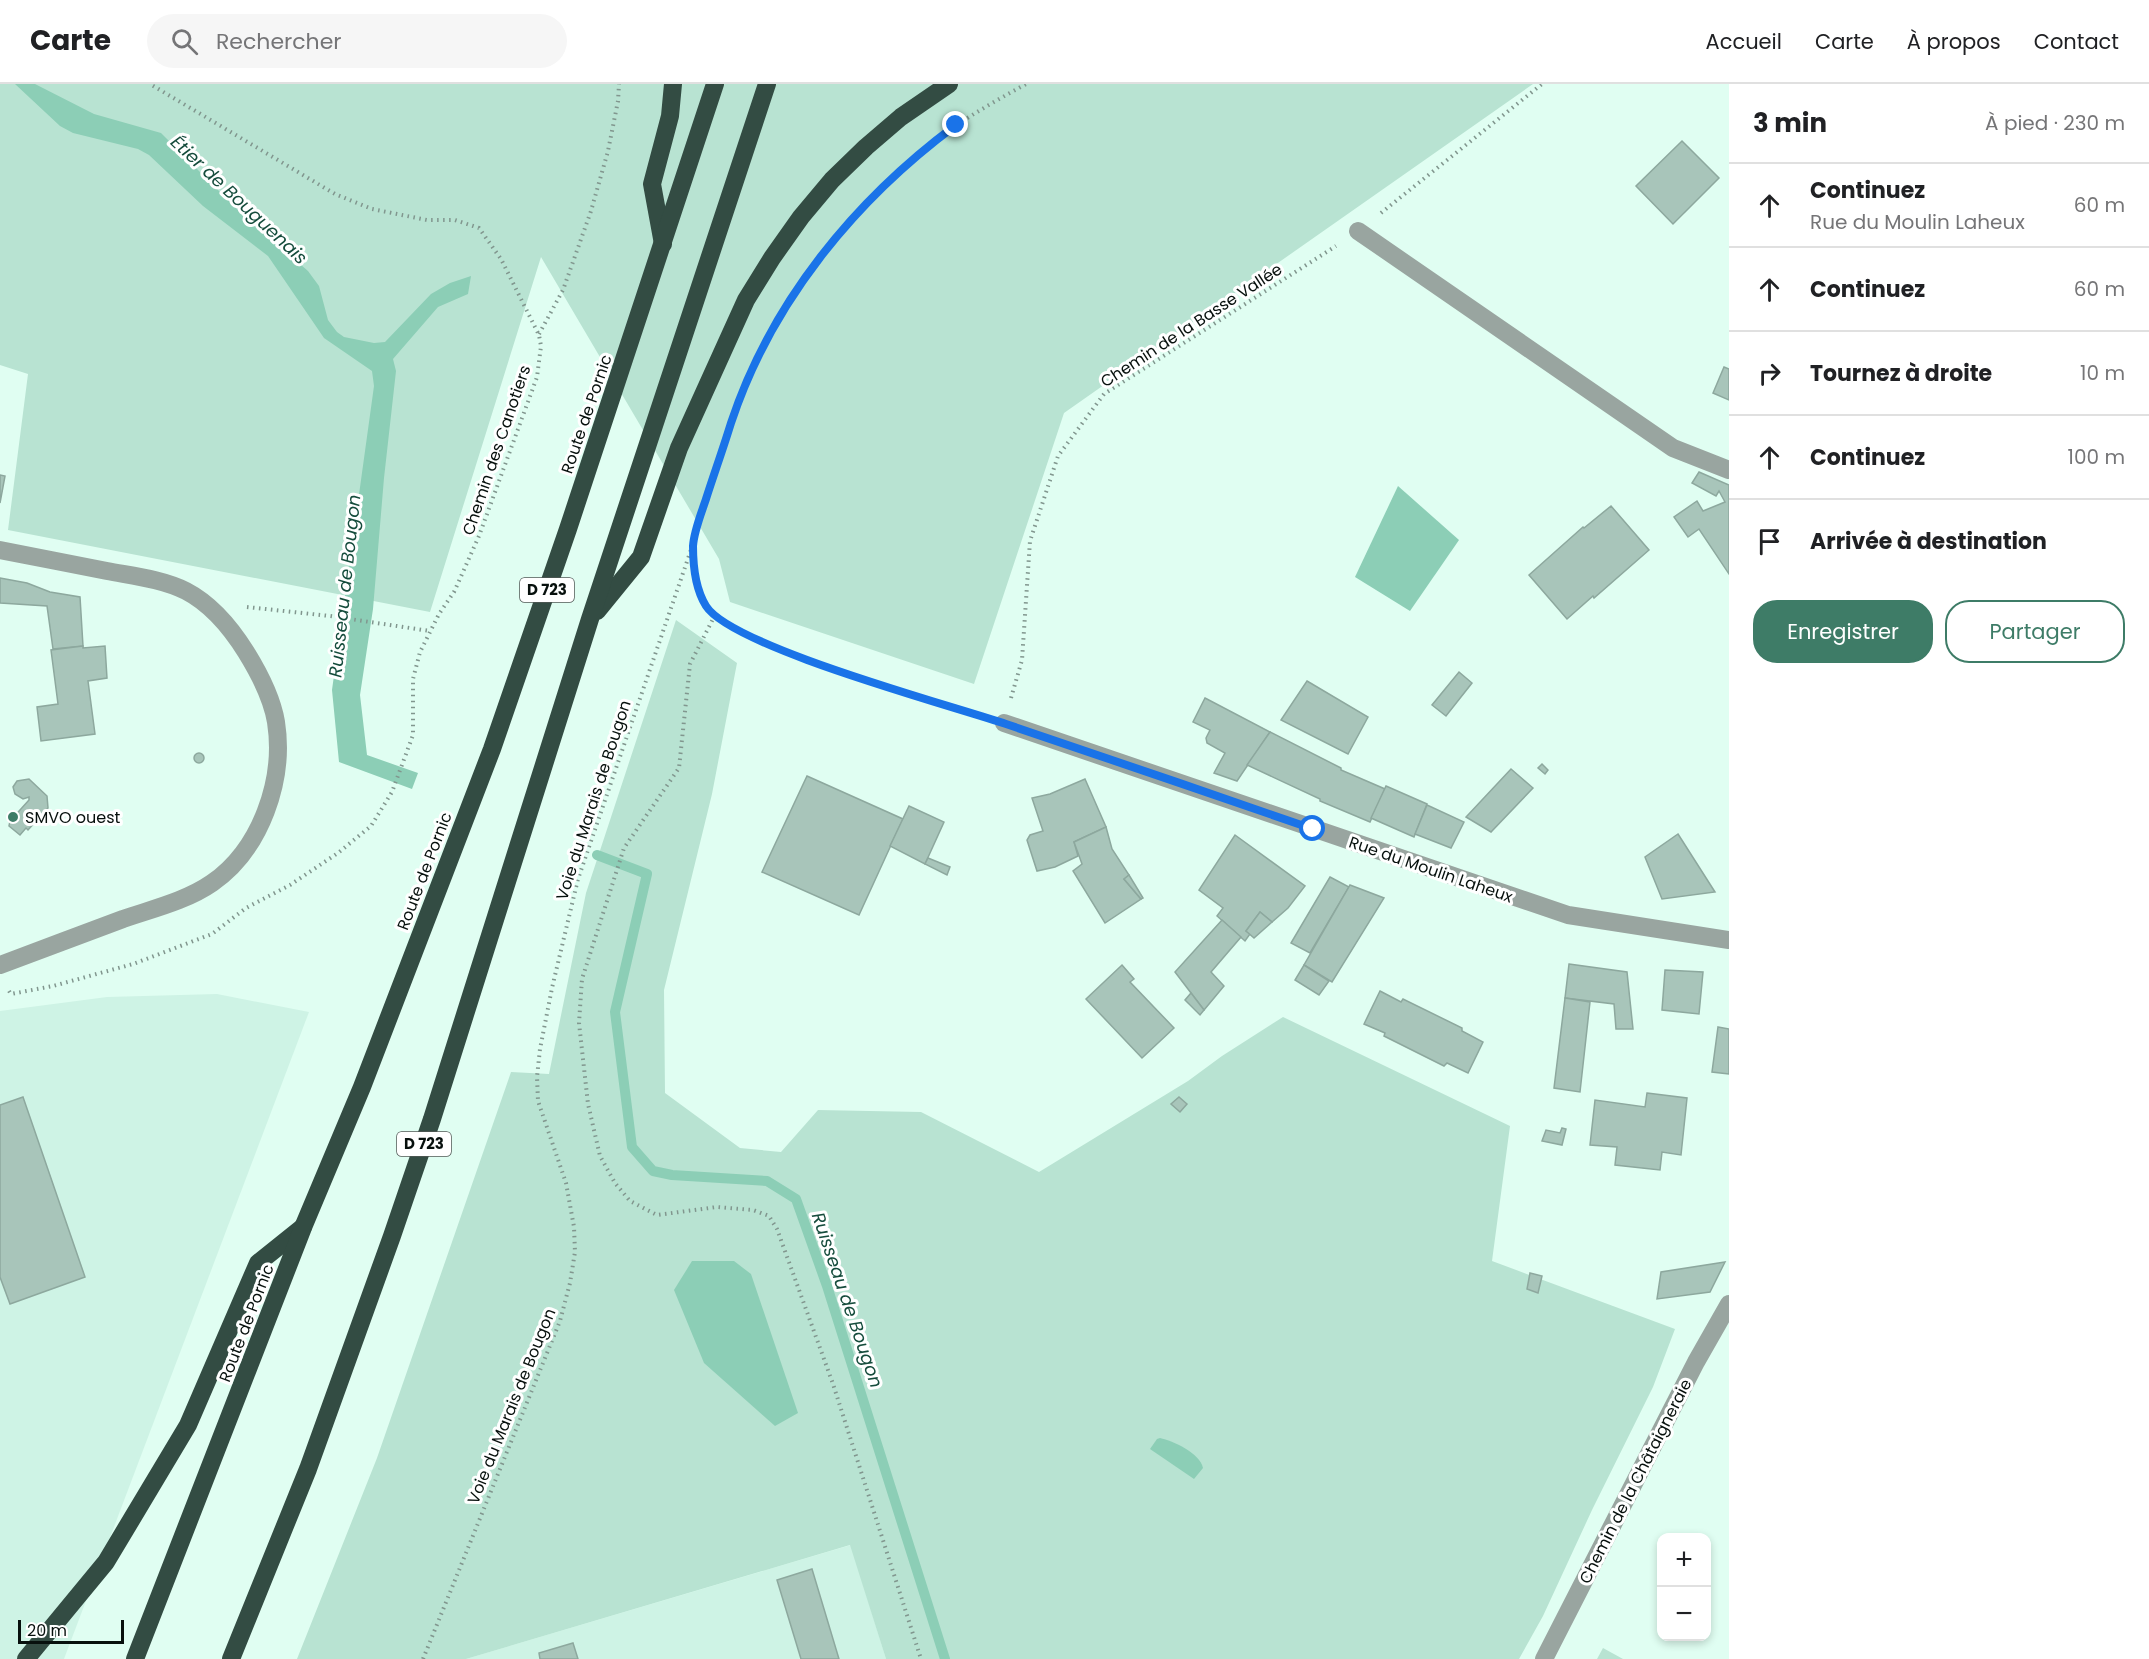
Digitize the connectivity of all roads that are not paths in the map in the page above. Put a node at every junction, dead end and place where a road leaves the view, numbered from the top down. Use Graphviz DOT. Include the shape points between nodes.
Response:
graph roads {
  1 [pos="673,84"];
  2 [pos="715,84"];
  3 [pos="767,84"];
  4 [pos="950,84"];
  5 [pos="1358,231"];
  6 [pos="663,246"];
  7 [pos="1729,470"];
  8 [pos="0,550"];
  9 [pos="590,619"];
  10 [pos="1004,723"];
  11 [pos="1729,940"];
  12 [pos="0,965"];
  13 [pos="304,1225"];
  14 [pos="1729,1304"];
  15 [pos="27,1659"];
  16 [pos="135,1659"];
  17 [pos="231,1659"];
  18 [pos="1544,1659"];
  1 -- 6 [label="highway" via="670,116 652,184"];
  2 -- 6 [label="highway, Route de Pornic / D 723"];
  3 -- 9 [label="highway, D 723"];
  4 -- 9 [label="highway" via="901,117 832,180 772,258 746,300 679,448 641,557"];
  5 -- 7 [label="street" via="1673,448"];
  6 -- 13 [label="highway, Route de Pornic / D 723" via="492,748 362,1087"];
  8 -- 12 [label="street" via="146,578 173,585 198,598 232,632 260,677 275,720 278,761 260,825 234,865 211,884"];
  9 -- 17 [label="highway, D 723" via="392,1236 308,1469"];
  10 -- 11 [label="street, Rue du Moulin Laheux" via="1568,915"];
  13 -- 15 [label="highway" via="258,1263 188,1425 106,1562"];
  13 -- 16 [label="highway, Route de Pornic / D 723"];
  14 -- 18 [label="street, Chemin de la Châtaigneraie"];
}
